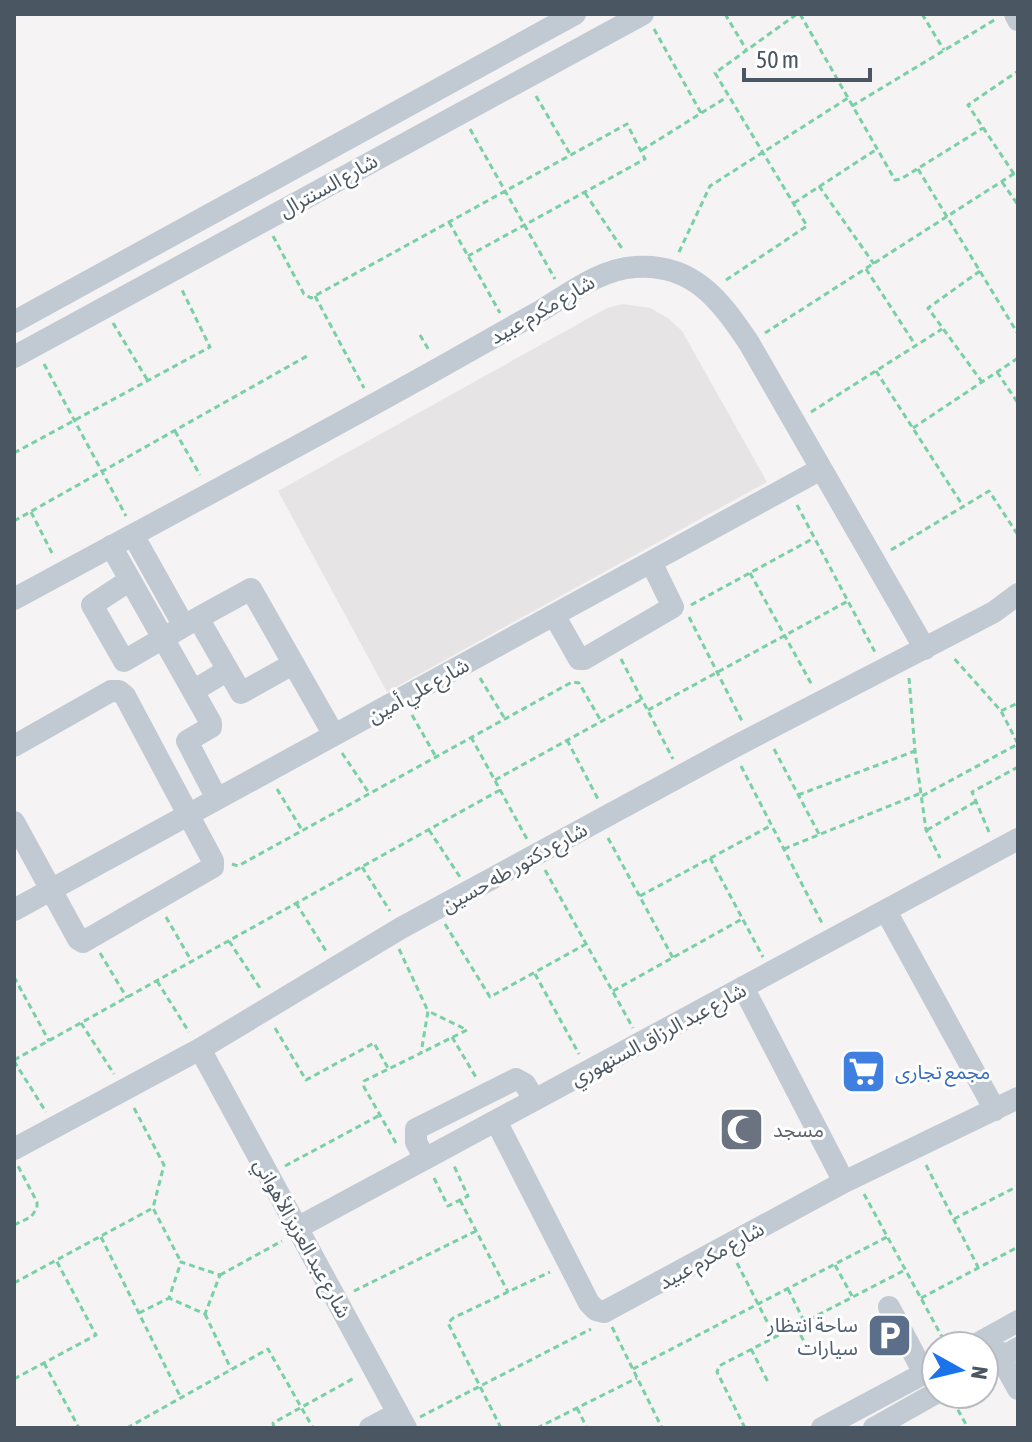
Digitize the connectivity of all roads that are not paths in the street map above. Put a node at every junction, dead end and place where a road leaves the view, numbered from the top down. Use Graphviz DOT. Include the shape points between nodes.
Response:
graph roads {
  1 [pos="575,14"];
  2 [pos="1015,14"];
  3 [pos="647,20"];
  4 [pos="1018,20"];
  5 [pos="14,322"];
  6 [pos="24,351"];
  7 [pos="821,469"];
  8 [pos="134,534"];
  9 [pos="111,546"];
  10 [pos="651,562"];
  11 [pos="130,580"];
  12 [pos="1018,594"];
  13 [pos="14,599"];
  14 [pos="554,615"];
  15 [pos="191,622"];
  16 [pos="164,638"];
  17 [pos="924,650"];
  18 [pos="293,664"];
  19 [pos="228,670"];
  20 [pos="193,691"];
  21 [pos="333,736"];
  22 [pos="14,746"];
  23 [pos="217,799"];
  24 [pos="188,815"];
  25 [pos="14,822"];
  26 [pos="1018,839"];
  27 [pos="51,890"];
  28 [pos="14,910"];
  29 [pos="886,911"];
  30 [pos="743,987"];
  31 [pos="200,1049"];
  32 [pos="1018,1098"];
  33 [pos="534,1100"];
  34 [pos="995,1110"];
  35 [pos="496,1121"];
  36 [pos="14,1149"];
  37 [pos="417,1163"];
  38 [pos="849,1180"];
  39 [pos="298,1230"];
  40 [pos="889,1307"];
  41 [pos="1018,1321"];
  42 [pos="1000,1331"];
  43 [pos="920,1355"];
  44 [pos="1001,1357"];
  45 [pos="920,1375"];
  46 [pos="1018,1389"];
  47 [pos="920,1402"];
  48 [pos="403,1422"];
  49 [pos="370,1428"];
  50 [pos="822,1428"];
  51 [pos="874,1428"];
  1 -- 5 [label="street, شارع السنترال"];
  2 -- 4 [label="street"];
  3 -- 6 [label="street, شارع السنترال" via="525,78"];
  7 -- 8 [label="street, شارع مكرم عبيد" via="749,343 709,291 670,270 634,267 601,275"];
  7 -- 10 [label="street, شارع علي أمين"];
  7 -- 17 [label="street, شارع مكرم عبيد"];
  8 -- 9 [label="street, شارع مكرم عبيد"];
  8 -- 15 [label="street"];
  9 -- 11 [label="street"];
  9 -- 13 [label="street, شارع مكرم عبيد"];
  10 -- 14 [label="street, شارع علي أمين"];
  10 -- 14 [label="street" via="673,607 582,660"];
  11 -- 16 [label="street"];
  11 -- 16 [label="street" via="92,605 123,660"];
  12 -- 17 [label="street, شارع دكتور طه حسين"];
  14 -- 21 [label="street, شارع علي أمين"];
  15 -- 16 [label="street"];
  15 -- 18 [label="street" via="251,589"];
  15 -- 19 [label="street"];
  16 -- 20 [label="street"];
  17 -- 31 [label="street, شارع دكتور طه حسين" via="396,931"];
  18 -- 19 [label="street" via="242,694"];
  18 -- 21 [label="street"];
  19 -- 20 [label="street"];
  20 -- 23 [label="street" via="212,724 187,741"];
  21 -- 23 [label="street, شارع علي أمين"];
  22 -- 24 [label="street" via="119,691"];
  23 -- 24 [label="street, شارع علي أمين"];
  24 -- 27 [label="street, شارع علي أمين"];
  24 -- 27 [label="street" via="213,867 91,938 80,941"];
  25 -- 27 [label="street"];
  26 -- 29 [label="street, شارع عبد الرزاق السنهوري"];
  27 -- 28 [label="street, شارع علي أمين"];
  29 -- 30 [label="street, شارع عبد الرزاق السنهوري"];
  29 -- 34 [label="street"];
  30 -- 33 [label="street, شارع عبد الرزاق السنهوري"];
  30 -- 38 [label="street"];
  31 -- 36 [label="street, شارع دكتور طه حسين"];
  31 -- 39 [label="street, شارع عبد العزيز الأهواني"];
  32 -- 34 [label="street, شارع مكرم عبيد"];
  33 -- 35 [label="street, شارع عبد الرزاق السنهوري"];
  33 -- 37 [label="street" via="516,1079 416,1129"];
  34 -- 38 [label="street, شارع مكرم عبيد"];
  35 -- 37 [label="street, شارع عبد الرزاق السنهوري"];
  35 -- 38 [label="street, شارع مكرم عبيد" via="589,1303 606,1316"];
  37 -- 39 [label="street, شارع عبد الرزاق السنهوري"];
  39 -- 48 [label="street, شارع عبد العزيز الأهواني"];
  40 -- 43 [label="street"];
  41 -- 42 [label="street"];
  44 -- 46 [label="street"];
  45 -- 50 [label="street"];
  47 -- 51 [label="street"];
  48 -- 49 [label="street"];
}
